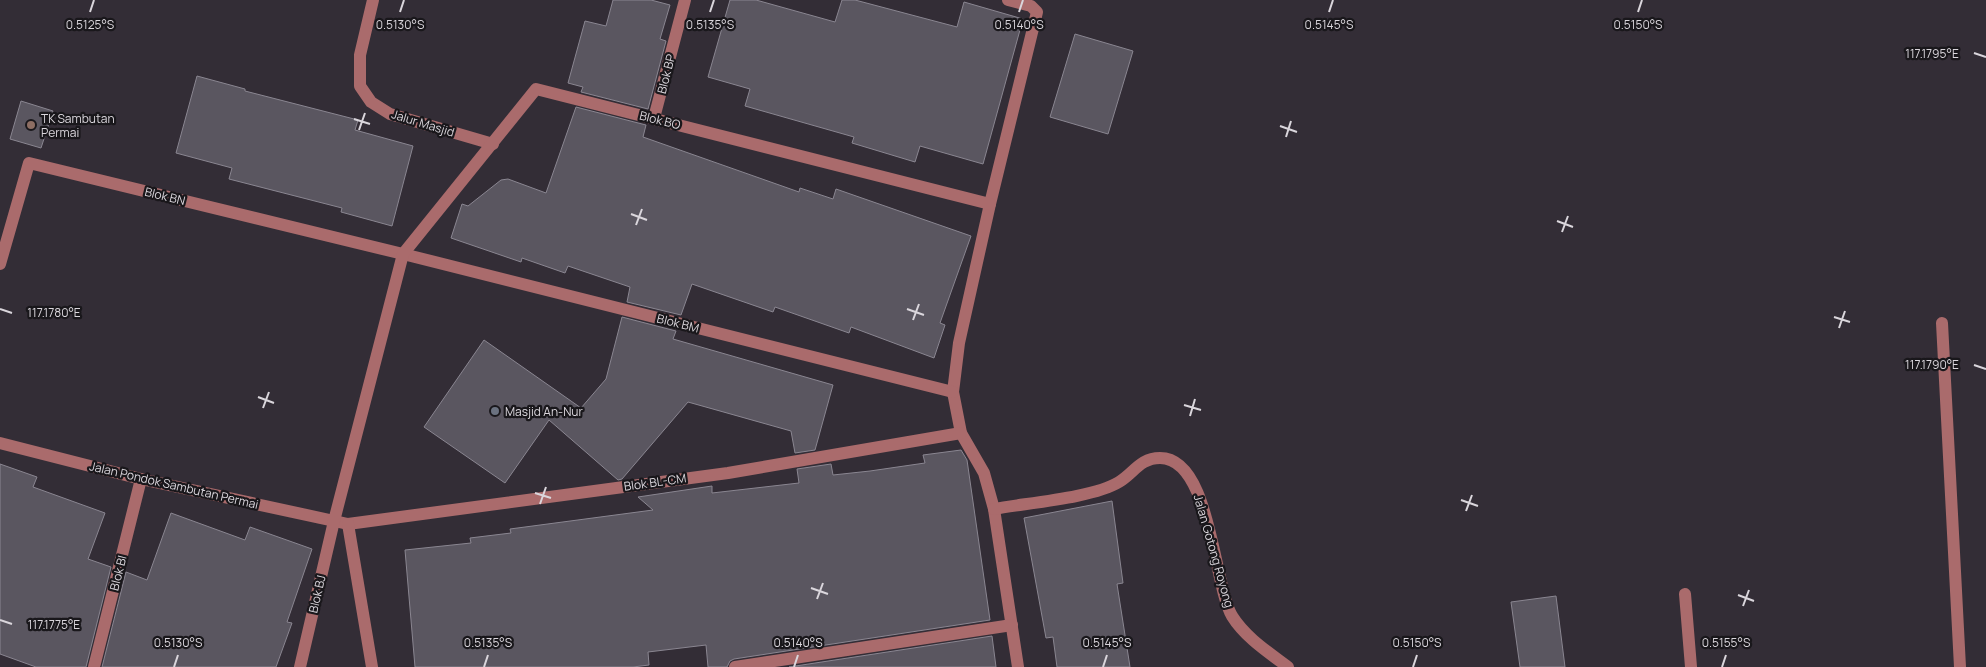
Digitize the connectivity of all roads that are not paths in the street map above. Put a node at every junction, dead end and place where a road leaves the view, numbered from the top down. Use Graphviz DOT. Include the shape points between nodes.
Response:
graph roads {
  1 [pos="373,0"];
  2 [pos="685,0"];
  3 [pos="1017,1"];
  4 [pos="654,118"];
  5 [pos="493,144"];
  6 [pos="990,204"];
  7 [pos="403,254"];
  8 [pos="0,264"];
  9 [pos="1942,323"];
  10 [pos="953,392"];
  11 [pos="961,433"];
  12 [pos="0,444"];
  13 [pos="141,478"];
  14 [pos="994,508"];
  15 [pos="334,521"];
  16 [pos="348,524"];
  17 [pos="1685,594"];
  18 [pos="1012,624"];
  19 [pos="94,667"];
  20 [pos="300,667"];
  21 [pos="372,667"];
  22 [pos="736,667"];
  23 [pos="1018,667"];
  24 [pos="1288,667"];
  25 [pos="1691,667"];
  26 [pos="1960,667"];
  1 -- 5 [label="street, Jalur Masjid" via="360,55 360,86 372,102 390,114"];
  2 -- 4 [label="street, Blok BP"];
  3 -- 6 [label="street" via="1037,12"];
  4 -- 5 [label="street, Blok BO" via="536,89"];
  4 -- 6 [label="street, Blok BO"];
  5 -- 7 [label="street, Blok BO"];
  6 -- 10 [label="street" via="959,343"];
  7 -- 8 [label="street, Blok BN" via="30,164"];
  7 -- 10 [label="street, Blok BM"];
  7 -- 15 [label="street, Blok BJ"];
  9 -- 26 [label="street"];
  10 -- 11 [label="street"];
  11 -- 14 [label="street" via="984,473"];
  11 -- 16 [label="street, Blok BL-CM" via="728,472"];
  12 -- 13 [label="street, Jalan Pondok Sambutan Permai"];
  13 -- 15 [label="street, Jalan Pondok Sambutan Permai"];
  13 -- 19 [label="street, Blok BI"];
  14 -- 18 [label="street"];
  14 -- 24 [label="street, Jalan Gotong Royong" via="1101,490 1120,482 1148,460 1162,458 1173,461 1192,479 1204,509 1232,616 1256,643"];
  15 -- 16 [label="street, Jalan Pondok Sambutan Permai"];
  15 -- 20 [label="street, Blok BJ"];
  16 -- 21 [label="street"];
  17 -- 25 [label="street"];
  18 -- 22 [label="street"];
  18 -- 23 [label="street"];
}
